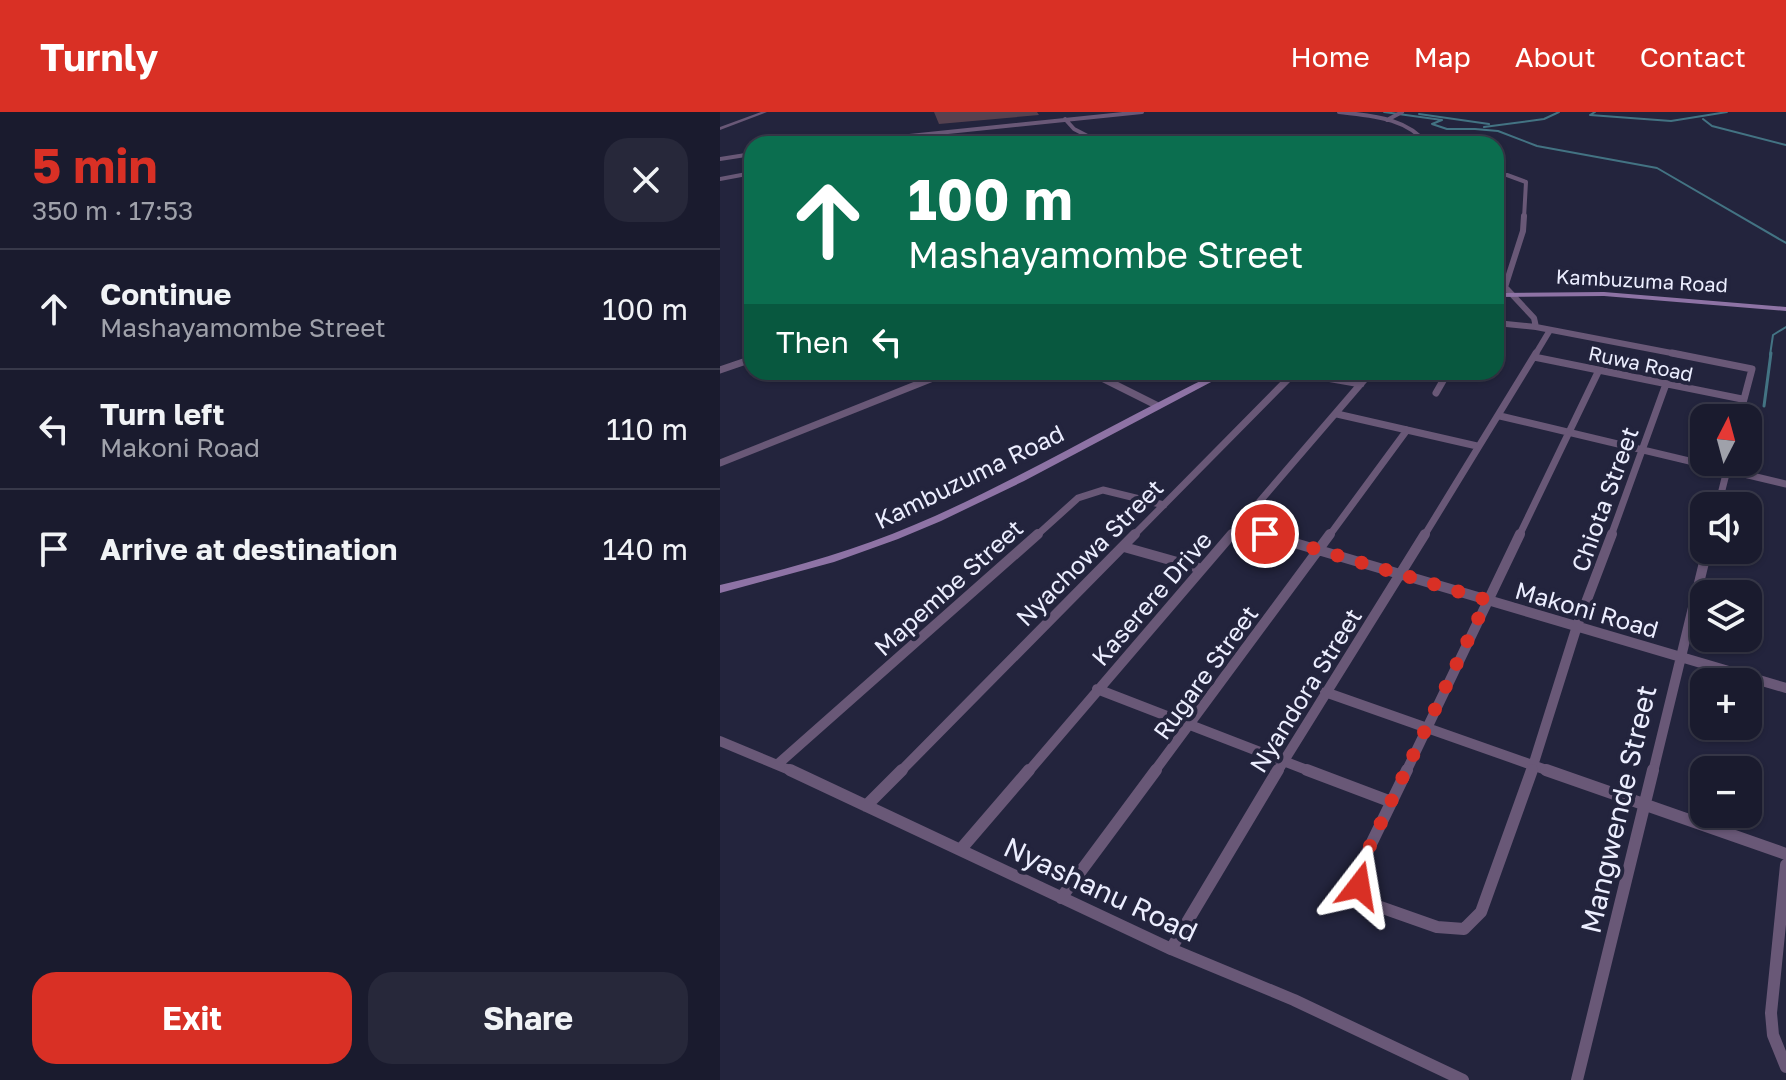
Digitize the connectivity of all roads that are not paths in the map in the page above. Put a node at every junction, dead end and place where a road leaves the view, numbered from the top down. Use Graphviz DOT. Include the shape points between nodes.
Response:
graph roads {
  1 [pos="765,112"];
  2 [pos="1142,112"];
  3 [pos="1339,112"];
  4 [pos="1395,116"];
  5 [pos="1065,119"];
  6 [pos="720,129"];
  7 [pos="907,136"];
  8 [pos="1088,136"];
  9 [pos="1420,136"];
  10 [pos="744,155"];
  11 [pos="720,159"];
  12 [pos="744,174"];
  13 [pos="1507,175"];
  14 [pos="720,179"];
  15 [pos="1514,293"];
  16 [pos="1504,294"];
  17 [pos="1786,309"];
  18 [pos="1504,324"];
  19 [pos="1536,327"];
  20 [pos="1550,330"];
  21 [pos="1534,357"];
  22 [pos="744,362"];
  23 [pos="720,370"];
  24 [pos="1599,370"];
  25 [pos="928,380"];
  26 [pos="1106,380"];
  27 [pos="1209,380"];
  28 [pos="1288,380"];
  29 [pos="1339,380"];
  30 [pos="1364,380"];
  31 [pos="1443,380"];
  32 [pos="1361,384"];
  33 [pos="1666,384"];
  34 [pos="1436,393"];
  35 [pos="1742,399"];
  36 [pos="1741,404"];
  37 [pos="1156,405"];
  38 [pos="1337,414"];
  39 [pos="1500,416"];
  40 [pos="1407,430"];
  41 [pos="1568,432"];
  42 [pos="1477,446"];
  43 [pos="1644,450"];
  44 [pos="1690,459"];
  45 [pos="720,463"];
  46 [pos="1760,476"];
  47 [pos="1786,484"];
  48 [pos="1164,505"];
  49 [pos="1239,526"];
  50 [pos="1124,547"];
  51 [pos="1318,550"];
  52 [pos="1703,564"];
  53 [pos="1202,569"];
  54 [pos="1400,575"];
  55 [pos="720,589"];
  56 [pos="1487,600"];
  57 [pos="1577,626"];
  58 [pos="1679,657"];
  59 [pos="1786,688"];
  60 [pos="1097,689"];
  61 [pos="1325,692"];
  62 [pos="1192,725"];
  63 [pos="1427,727"];
  64 [pos="720,741"];
  65 [pos="1284,761"];
  66 [pos="778,764"];
  67 [pos="1534,764"];
  68 [pos="1389,801"];
  69 [pos="866,806"];
  70 [pos="1645,806"];
  71 [pos="961,849"];
  72 [pos="1786,854"];
  73 [pos="1786,865"];
  74 [pos="1061,898"];
  75 [pos="1171,949"];
  76 [pos="1786,1067"];
  77 [pos="1463,1080"];
  78 [pos="1577,1080"];
  1 -- 6 [label="street"];
  2 -- 5 [label="street"];
  3 -- 4 [label="street"];
  4 -- 9 [label="street"];
  5 -- 7 [label="street"];
  5 -- 8 [label="street"];
  10 -- 11 [label="street"];
  12 -- 14 [label="street"];
  13 -- 15 [label="street" via="1526,182 1523,231 1505,280"];
  15 -- 16 [label="main road, Kambuzuma Road"];
  15 -- 17 [label="main road, Kambuzuma Road" via="1633,295"];
  15 -- 19 [label="street"];
  18 -- 19 [label="street"];
  19 -- 20 [label="street"];
  20 -- 21 [label="street, Nyandora Street"];
  20 -- 35 [label="street" via="1752,369"];
  21 -- 24 [label="street, Ruwa Road"];
  21 -- 39 [label="street, Nyandora Street"];
  22 -- 23 [label="street"];
  24 -- 33 [label="street, Ruwa Road"];
  24 -- 41 [label="street"];
  25 -- 45 [label="street"];
  26 -- 37 [label="street"];
  27 -- 37 [label="main road, Kambuzuma Road"];
  28 -- 48 [label="street, Nyachowa Street"];
  29 -- 32 [label="street, Nyachowa Street"];
  30 -- 32 [label="street, Kaserere Drive"];
  31 -- 34 [label="street"];
  32 -- 38 [label="street, Kaserere Drive"];
  33 -- 35 [label="street, Ruwa Road"];
  33 -- 43 [label="street, Chiota Street"];
  35 -- 36 [label="street"];
  37 -- 55 [label="main road, Kambuzuma Road" via="894,537"];
  38 -- 40 [label="street"];
  38 -- 49 [label="street, Kaserere Drive"];
  39 -- 41 [label="street"];
  39 -- 42 [label="street, Nyandora Street"];
  40 -- 42 [label="street"];
  40 -- 51 [label="street, Rugare Street"];
  41 -- 43 [label="street"];
  41 -- 56 [label="street"];
  42 -- 54 [label="street, Nyandora Street"];
  43 -- 44 [label="street"];
  43 -- 57 [label="street, Chiota Street"];
  46 -- 47 [label="street"];
  48 -- 50 [label="street, Nyachowa Street"];
  48 -- 66 [label="street, Mapembe Street" via="1103,490 1078,498"];
  49 -- 51 [label="street, Makoni Road"];
  49 -- 53 [label="street, Kaserere Drive"];
  50 -- 53 [label="street"];
  50 -- 69 [label="street, Nyachowa Street"];
  51 -- 54 [label="street, Makoni Road"];
  51 -- 62 [label="street, Rugare Street"];
  52 -- 58 [label="street, Mangwende Street"];
  53 -- 60 [label="street, Kaserere Drive"];
  54 -- 56 [label="street, Makoni Road"];
  54 -- 61 [label="street, Nyandora Street"];
  56 -- 57 [label="street, Makoni Road"];
  56 -- 63 [label="street"];
  57 -- 58 [label="street, Makoni Road"];
  57 -- 67 [label="street, Chiota Street"];
  58 -- 59 [label="street, Makoni Road"];
  58 -- 70 [label="street, Mangwende Street"];
  60 -- 62 [label="street"];
  60 -- 71 [label="street, Kaserere Drive"];
  61 -- 63 [label="street"];
  61 -- 65 [label="street, Nyandora Street"];
  62 -- 65 [label="street"];
  62 -- 74 [label="street, Rugare Street"];
  63 -- 67 [label="street"];
  63 -- 68 [label="street"];
  64 -- 66 [label="street, Nyashanu Road"];
  65 -- 68 [label="street"];
  65 -- 75 [label="street, Nyandora Street"];
  66 -- 69 [label="street, Nyashanu Road"];
  67 -- 68 [label="street, Chiota Street" via="1481,912 1464,929 1437,927 1366,902 1358,871"];
  67 -- 70 [label="street"];
  69 -- 71 [label="street, Nyashanu Road"];
  70 -- 72 [label="street"];
  70 -- 78 [label="street, Mangwende Street"];
  71 -- 74 [label="street, Nyashanu Road"];
  73 -- 76 [label="street" via="1771,1023"];
  74 -- 75 [label="street, Nyashanu Road"];
  75 -- 77 [label="street, Nyashanu Road"];
}
